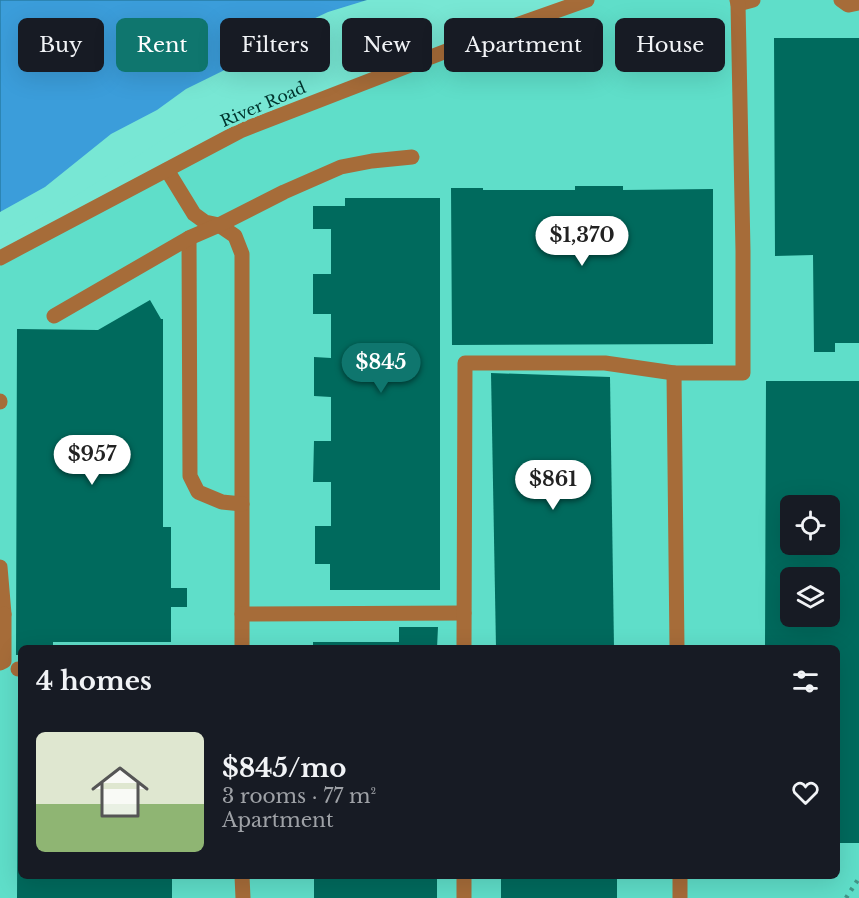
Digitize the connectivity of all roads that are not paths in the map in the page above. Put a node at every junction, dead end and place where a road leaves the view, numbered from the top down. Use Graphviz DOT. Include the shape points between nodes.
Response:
graph roads {
  1 [pos="587,0"];
  2 [pos="841,0"];
  3 [pos="743,1"];
  4 [pos="859,3"];
  5 [pos="412,158"];
  6 [pos="167,170"];
  7 [pos="219,225"];
  8 [pos="189,238"];
  9 [pos="0,258"];
  10 [pos="54,316"];
  11 [pos="674,373"];
  12 [pos="242,504"];
  13 [pos="0,567"];
  14 [pos="464,613"];
  15 [pos="242,614"];
  16 [pos="2,615"];
  17 [pos="242,645"];
  18 [pos="464,645"];
  19 [pos="677,645"];
  20 [pos="0,663"];
  21 [pos="242,879"];
  22 [pos="464,879"];
  23 [pos="680,879"];
  24 [pos="243,898"];
  25 [pos="464,898"];
  26 [pos="680,898"];
  1 -- 6 [label="street, River Road" via="240,132"];
  2 -- 4 [label="street"];
  3 -- 11 [label="street" via="743,373"];
  5 -- 7 [label="street" via="341,167"];
  6 -- 7 [label="street" via="194,214"];
  6 -- 9 [label="street, River Road"];
  7 -- 8 [label="street"];
  7 -- 12 [label="street" via="235,236 242,254"];
  8 -- 10 [label="street"];
  8 -- 12 [label="street" via="190,476 198,492 222,502"];
  11 -- 14 [label="street" via="605,363 465,363"];
  11 -- 19 [label="street"];
  12 -- 15 [label="street"];
  13 -- 16 [label="street"];
  14 -- 15 [label="street"];
  14 -- 18 [label="street"];
  15 -- 17 [label="street"];
  16 -- 20 [label="street" via="4,661"];
  21 -- 24 [label="street"];
  22 -- 25 [label="street"];
  23 -- 26 [label="street"];
}
